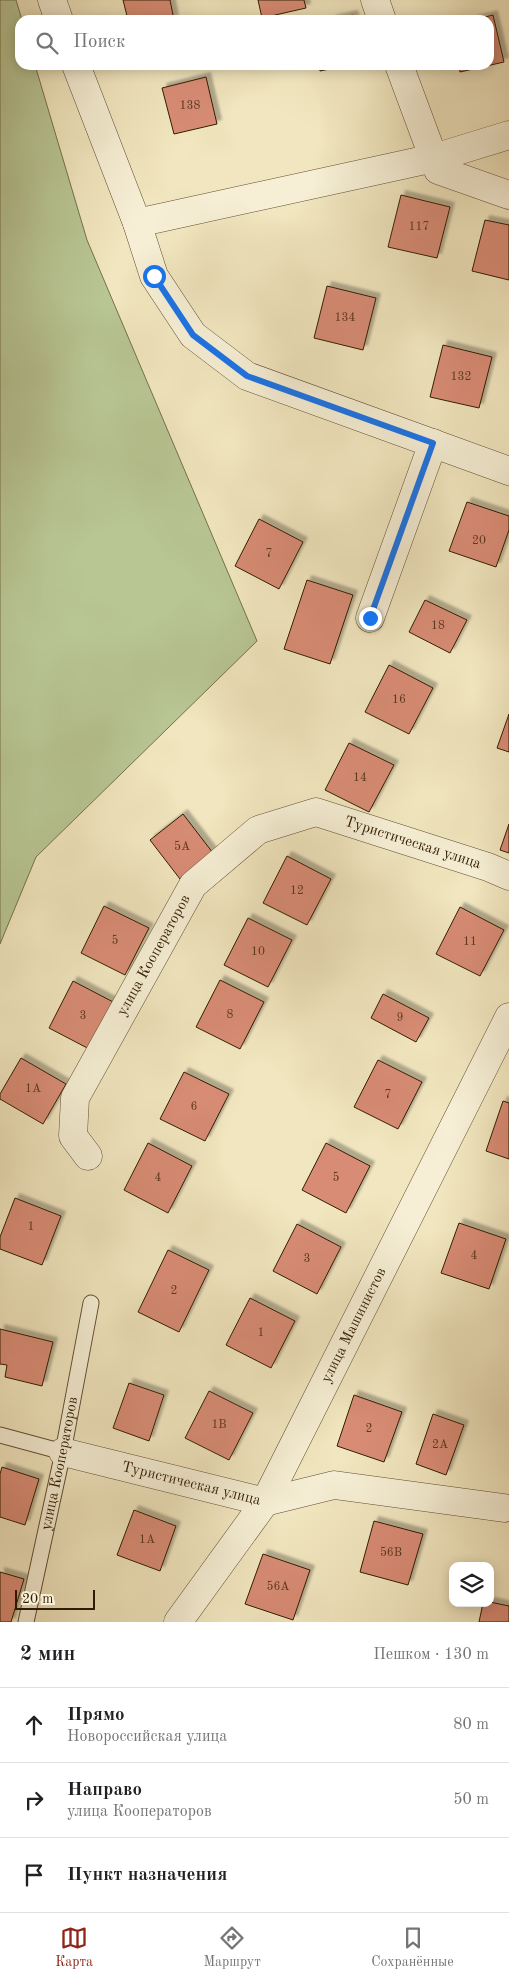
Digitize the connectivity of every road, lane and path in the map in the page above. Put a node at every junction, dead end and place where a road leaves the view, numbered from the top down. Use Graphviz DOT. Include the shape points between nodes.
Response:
graph roads {
  1 [pos="52,0"];
  2 [pos="375,0"];
  3 [pos="57,15"];
  4 [pos="380,15"];
  5 [pos="78,70"];
  6 [pos="401,70"];
  7 [pos="509,135"];
  8 [pos="434,158"];
  9 [pos="509,195"];
  10 [pos="137,223"];
  11 [pos="433,443"];
  12 [pos="509,471"];
  13 [pos="370,618"];
  14 [pos="316,812"];
  15 [pos="509,876"];
  16 [pos="509,1017"];
  17 [pos="88,1156"];
  18 [pos="92,1303"];
  19 [pos="0,1435"];
  20 [pos="62,1452"];
  21 [pos="265,1502"];
  22 [pos="504,1508"];
  23 [pos="26,1622"];
  24 [pos="178,1622"];
  1 -- 3 [label="street"];
  2 -- 4 [label="street"];
  5 -- 10 [label="street"];
  6 -- 8 [label="street"];
  7 -- 8 [label="street"];
  8 -- 9 [label="street" via="438,170"];
  8 -- 10 [label="street"];
  10 -- 11 [label="street" via="154,276 193,335 247,376"];
  11 -- 12 [label="street"];
  11 -- 13 [label="street"];
  14 -- 15 [label="street, Туристическая улица"];
  14 -- 17 [label="street, улица Кооператоров" via="258,830 194,885 75,1098 73,1136"];
  16 -- 21 [label="street, улица Машинистов"];
  18 -- 20 [label="lane, улица Кооператоров"];
  19 -- 20 [label="lane, Туристическая улица"];
  20 -- 21 [label="street, Туристическая улица"];
  20 -- 23 [label="lane, улица Кооператоров"];
  21 -- 22 [label="street, Туристическая улица" via="334,1485"];
  21 -- 24 [label="street, улица Машинистов"];
}
